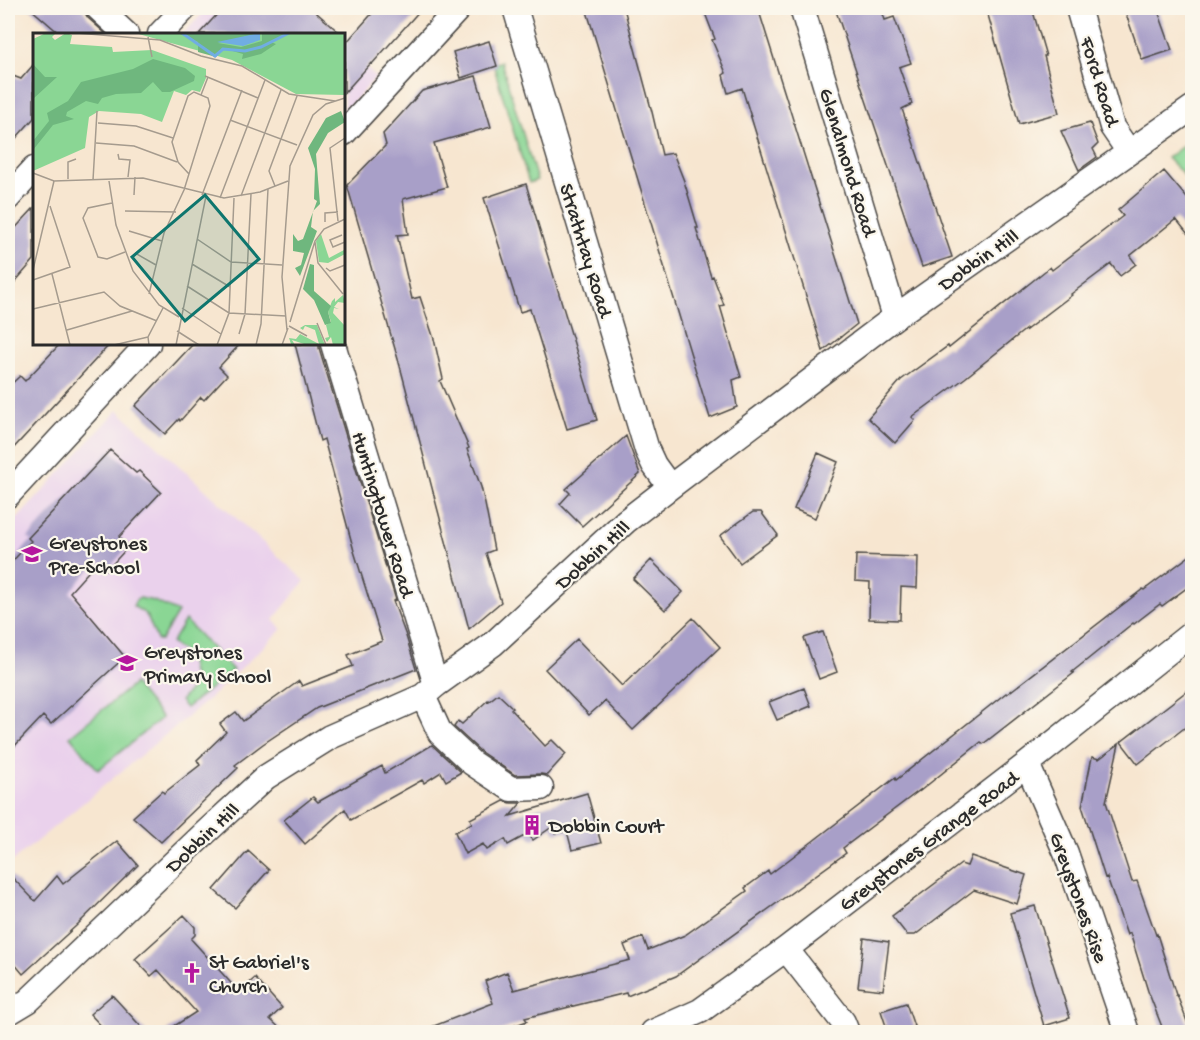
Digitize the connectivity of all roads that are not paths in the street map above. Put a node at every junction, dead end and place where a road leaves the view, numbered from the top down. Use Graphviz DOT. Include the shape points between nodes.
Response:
graph roads {
  1 [pos="98,8"];
  2 [pos="185,8"];
  3 [pos="459,8"];
  4 [pos="514,8"];
  5 [pos="802,8"];
  6 [pos="1078,8"];
  7 [pos="125,33"];
  8 [pos="161,33"];
  9 [pos="1192,108"];
  10 [pos="345,132"];
  11 [pos="1129,152"];
  12 [pos="33,170"];
  13 [pos="8,198"];
  14 [pos="895,318"];
  15 [pos="147,345"];
  16 [pos="333,345"];
  17 [pos="670,488"];
  18 [pos="8,495"];
  19 [pos="1192,633"];
  20 [pos="429,691"];
  21 [pos="1027,764"];
  22 [pos="541,788"];
  23 [pos="786,949"];
  24 [pos="8,1013"];
  25 [pos="652,1032"];
  26 [pos="847,1032"];
  27 [pos="1127,1032"];
  1 -- 7 [label="street"];
  2 -- 8 [label="street"];
  3 -- 10 [label="street"];
  4 -- 17 [label="street, Strathtay Road" via="647,450"];
  5 -- 14 [label="street, Glenalmond Road"];
  6 -- 11 [label="street, Ford Road" via="1112,128"];
  9 -- 11 [label="street, Dobbin Hill"];
  11 -- 14 [label="street, Dobbin Hill"];
  12 -- 13 [label="street"];
  14 -- 17 [label="street, Dobbin Hill"];
  15 -- 18 [label="street"];
  16 -- 20 [label="street, Huntingtower Road"];
  17 -- 20 [label="street, Dobbin Hill" via="626,521 493,644"];
  19 -- 21 [label="street, Greystones Grange Road"];
  20 -- 22 [label="street" via="440,733 472,763 511,789"];
  20 -- 24 [label="street, Dobbin Hill" via="330,736 266,777 28,1001"];
  21 -- 23 [label="street, Greystones Grange Road"];
  21 -- 27 [label="street, Greystones Rise" via="1066,854"];
  23 -- 25 [label="street, Greystones Grange Road" via="700,1011"];
  23 -- 26 [label="street"];
}
